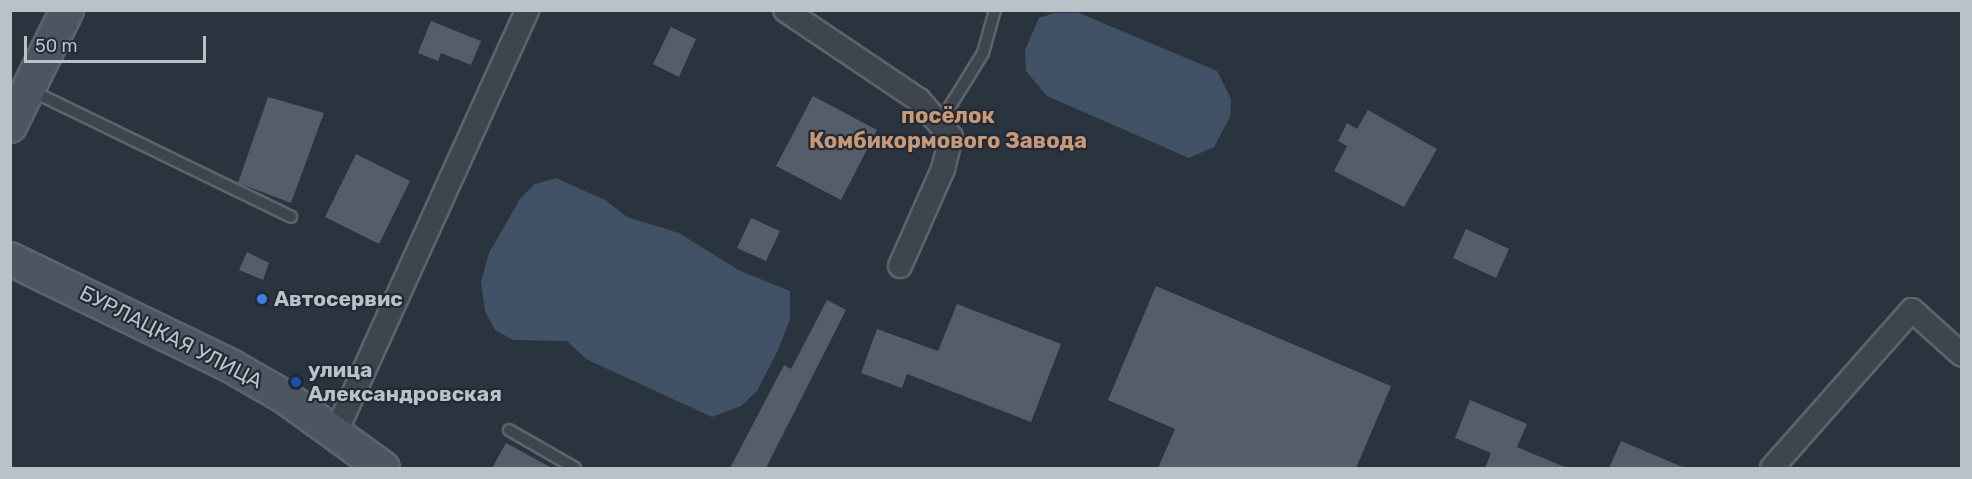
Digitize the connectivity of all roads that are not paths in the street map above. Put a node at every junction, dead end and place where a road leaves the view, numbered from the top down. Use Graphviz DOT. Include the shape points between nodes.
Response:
graph roads {
  1 [pos="67,10"];
  2 [pos="527,10"];
  3 [pos="785,10"];
  4 [pos="995,10"];
  5 [pos="28,90"];
  6 [pos="939,124"];
  7 [pos="10,126"];
  8 [pos="291,217"];
  9 [pos="10,259"];
  10 [pos="900,266"];
  11 [pos="1962,355"];
  12 [pos="509,430"];
  13 [pos="336,432"];
  14 [pos="570,467"];
  15 [pos="383,468"];
  16 [pos="1772,468"];
  1 -- 5 [label="main road"];
  2 -- 13 [label="street"];
  3 -- 6 [label="street" via="919,100"];
  4 -- 6 [label="lane" via="983,53"];
  5 -- 7 [label="main road"];
  5 -- 8 [label="lane"];
  6 -- 10 [label="street" via="951,137 943,169"];
  9 -- 13 [label="main road, БУРЛАЦКАЯ УЛИЦА" via="231,366"];
  11 -- 16 [label="street" via="1912,310"];
  12 -- 14 [label="lane"];
  13 -- 15 [label="main road, БУРЛАЦКАЯ УЛИЦА"];
}
